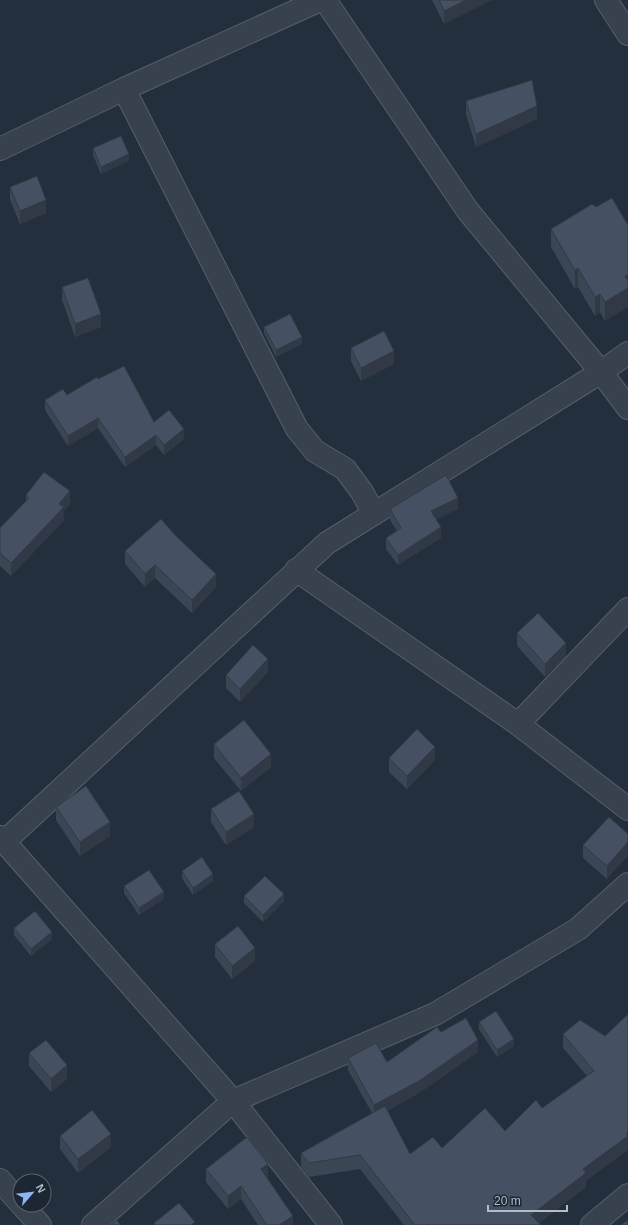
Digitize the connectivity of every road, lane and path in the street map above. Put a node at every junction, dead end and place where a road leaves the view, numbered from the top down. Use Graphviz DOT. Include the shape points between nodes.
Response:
graph roads {
  1 [pos="320,0"];
  2 [pos="325,0"];
  3 [pos="606,0"];
  4 [pos="628,34"];
  5 [pos="124,89"];
  6 [pos="0,149"];
  7 [pos="628,353"];
  8 [pos="601,372"];
  9 [pos="628,408"];
  10 [pos="374,514"];
  11 [pos="296,570"];
  12 [pos="628,609"];
  13 [pos="518,724"];
  14 [pos="628,809"];
  15 [pos="2,840"];
  16 [pos="628,884"];
  17 [pos="233,1101"];
  18 [pos="0,1180"];
  19 [pos="12,1194"];
  20 [pos="628,1195"];
  21 [pos="29,1213"];
  22 [pos="40,1225"];
  23 [pos="93,1225"];
  24 [pos="331,1225"];
  25 [pos="592,1225"];
  1 -- 5 [label="street"];
  2 -- 8 [label="street" via="468,211"];
  3 -- 4 [label="street"];
  5 -- 6 [label="street"];
  5 -- 10 [label="street" via="297,429 315,451 345,469"];
  7 -- 8 [label="street"];
  8 -- 9 [label="street"];
  8 -- 10 [label="street"];
  10 -- 11 [label="street" via="327,543"];
  11 -- 13 [label="street"];
  11 -- 15 [label="street"];
  12 -- 13 [label="street"];
  13 -- 14 [label="street"];
  15 -- 17 [label="street"];
  16 -- 17 [label="street" via="578,929 435,1014"];
  17 -- 23 [label="street"];
  17 -- 24 [label="street"];
  18 -- 19 [label="street"];
  20 -- 25 [label="street"];
  21 -- 22 [label="street"];
}
